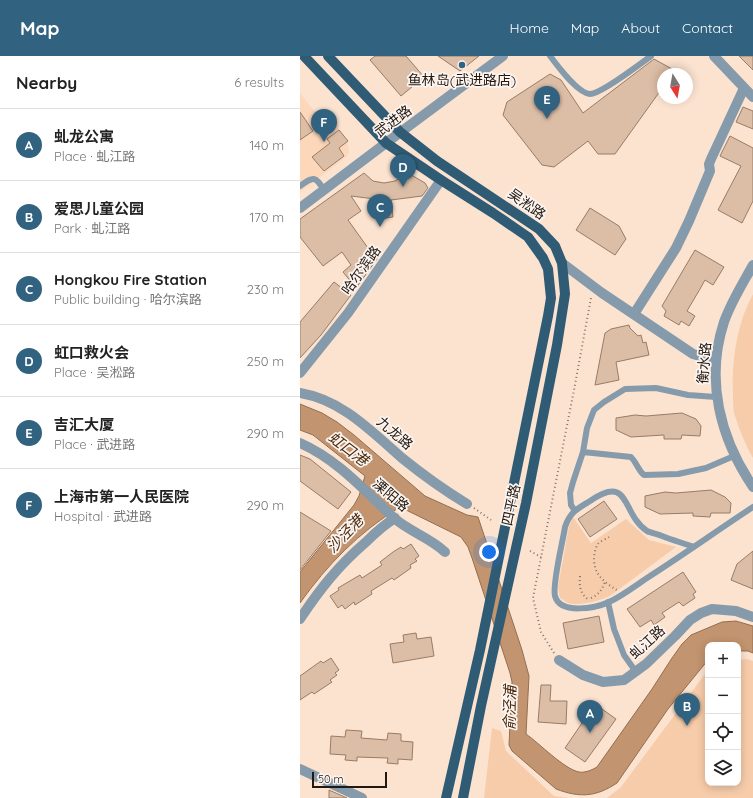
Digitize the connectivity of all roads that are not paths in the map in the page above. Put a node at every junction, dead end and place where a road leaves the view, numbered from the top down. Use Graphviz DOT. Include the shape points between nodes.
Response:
graph roads {
  1 [pos="304,56"];
  2 [pos="328,56"];
  3 [pos="503,56"];
  4 [pos="550,56"];
  5 [pos="651,56"];
  6 [pos="714,56"];
  7 [pos="744,88"];
  8 [pos="753,97"];
  9 [pos="400,132"];
  10 [pos="386,143"];
  11 [pos="441,180"];
  12 [pos="300,186"];
  13 [pos="324,190"];
  14 [pos="300,208"];
  15 [pos="562,263"];
  16 [pos="753,265"];
  17 [pos="548,269"];
  18 [pos="634,314"];
  19 [pos="716,361"];
  20 [pos="300,373"];
  21 [pos="300,393"];
  22 [pos="716,397"];
  23 [pos="300,443"];
  24 [pos="582,452"];
  25 [pos="734,456"];
  26 [pos="753,487"];
  27 [pos="467,504"];
  28 [pos="753,507"];
  29 [pos="575,510"];
  30 [pos="392,515"];
  31 [pos="694,547"];
  32 [pos="445,552"];
  33 [pos="608,602"];
  34 [pos="753,617"];
  35 [pos="300,619"];
  36 [pos="559,660"];
  37 [pos="636,672"];
  38 [pos="300,769"];
  39 [pos="362,798"];
  40 [pos="446,798"];
  41 [pos="463,798"];
  1 -- 10 [label="main road, 吴淞路"];
  2 -- 9 [label="main road, 吴淞路"];
  3 -- 9 [label="street, 武进路"];
  4 -- 5 [label="lane" via="580,90 590,94 600,91"];
  6 -- 7 [label="street"];
  7 -- 8 [label="street"];
  7 -- 18 [label="street" via="711,159 710,171 685,231"];
  9 -- 10 [label="street, 武进路"];
  9 -- 15 [label="main road, 吴淞路" via="443,165 539,229 555,246"];
  10 -- 11 [label="main road, 吴淞路"];
  10 -- 13 [label="street, 武进路"];
  11 -- 17 [label="main road, 吴淞路" via="528,237"];
  11 -- 20 [label="street, 哈尔滨路" via="348,313"];
  12 -- 13 [label="lane" via="313,178"];
  13 -- 14 [label="street, 武进路"];
  15 -- 18 [label="street, 吴淞路"];
  15 -- 41 [label="main road, 四平路" via="565,294 557,345"];
  16 -- 19 [label="street, 衡水路" via="728,312"];
  17 -- 40 [label="main road, 四平路" via="552,298"];
  18 -- 19 [label="street, 吴淞路" via="693,354"];
  19 -- 22 [label="street, 衡水路"];
  21 -- 27 [label="street, 九龙路" via="314,395 345,411 424,476"];
  22 -- 24 [label="lane" via="656,388 625,389 594,410"];
  22 -- 25 [label="street, 衡水路"];
  23 -- 30 [label="street, 溧阳路" via="342,469"];
  24 -- 25 [label="lane" via="631,457 644,475 678,474 706,468"];
  24 -- 29 [label="lane" via="570,493 571,505"];
  25 -- 26 [label="street, 衡水路"];
  28 -- 31 [label="lane"];
  29 -- 31 [label="lane" via="600,494 612,491 622,495 636,520 647,531"];
  29 -- 33 [label="lane" via="565,527 555,596 559,603 569,609"];
  30 -- 32 [label="street, 溧阳路"];
  30 -- 35 [label="street" via="337,569"];
  31 -- 33 [label="lane"];
  33 -- 37 [label="lane" via="614,629 624,655"];
  34 -- 37 [label="street, 虬江路" via="736,611 712,609 702,613 690,620"];
  36 -- 37 [label="street, 虬江路" via="583,675 603,682 624,680"];
  38 -- 39 [label="street"];
}
